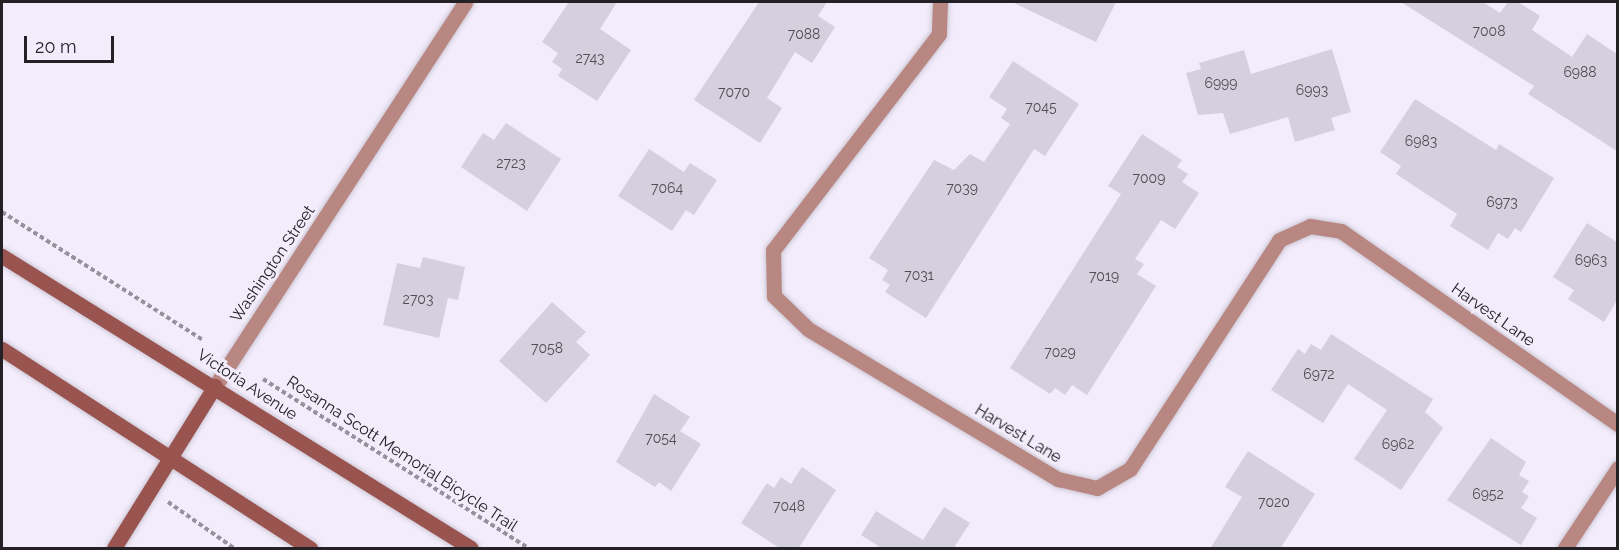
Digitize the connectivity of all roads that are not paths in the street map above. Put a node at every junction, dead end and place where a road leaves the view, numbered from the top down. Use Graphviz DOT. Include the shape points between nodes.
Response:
graph roads {
  1 [pos="465,2"];
  2 [pos="940,2"];
  3 [pos="2,256"];
  4 [pos="2,349"];
  5 [pos="215,386"];
  6 [pos="1617,424"];
  7 [pos="171,459"];
  8 [pos="1617,468"];
  9 [pos="114,549"];
  10 [pos="310,549"];
  11 [pos="471,549"];
  12 [pos="1565,549"];
  1 -- 5 [label="street, Washington Street"];
  2 -- 6 [label="street, Harvest Lane" via="939,34 773,250 774,296 808,329 1058,479 1097,488 1130,469 1279,240 1310,225 1341,231"];
  3 -- 5 [label="main road, Victoria Avenue"];
  4 -- 7 [label="main road"];
  5 -- 7 [label="main road, Washington Street"];
  5 -- 11 [label="main road, Victoria Avenue"];
  7 -- 9 [label="main road, Washington Street"];
  7 -- 10 [label="main road"];
  8 -- 12 [label="street"];
}
